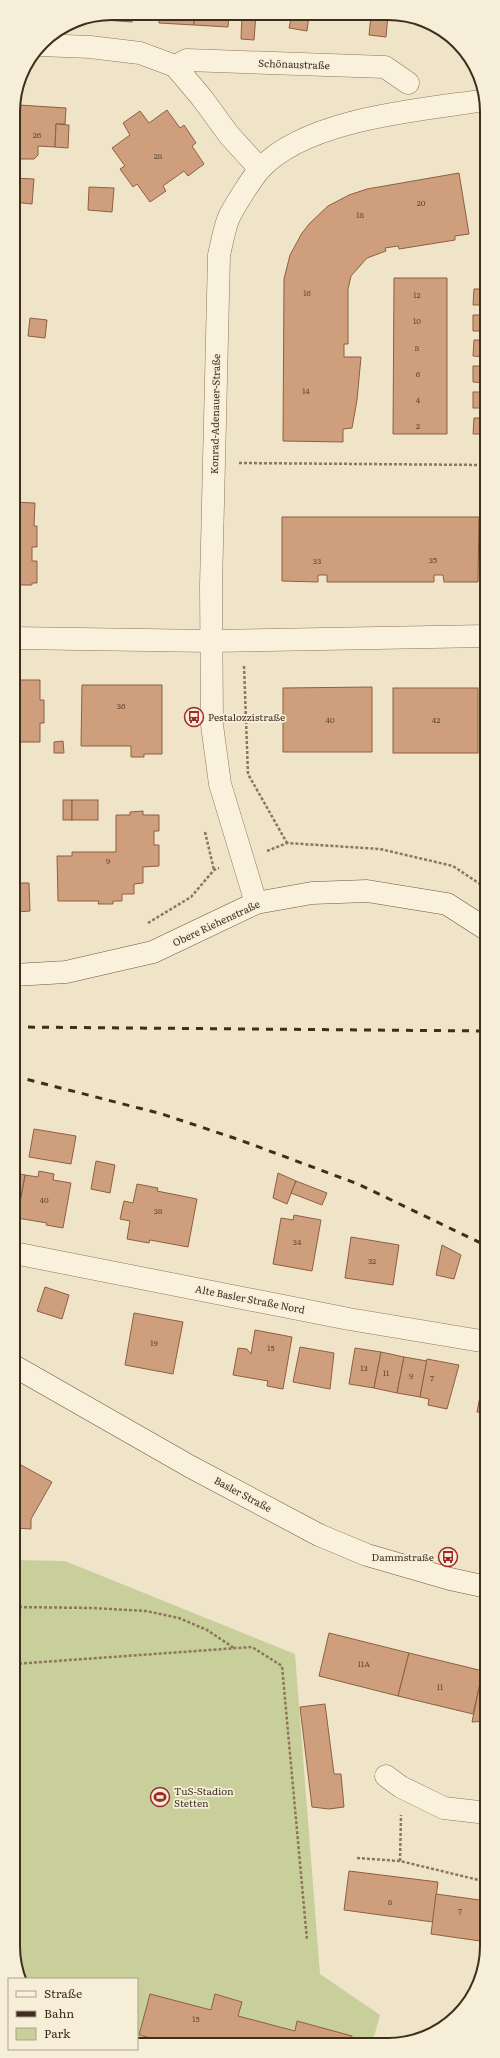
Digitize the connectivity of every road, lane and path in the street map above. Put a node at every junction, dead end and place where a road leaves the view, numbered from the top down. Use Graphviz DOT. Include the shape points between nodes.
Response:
graph roads {
  1 [pos="49,46"];
  2 [pos="175,66"];
  3 [pos="408,83"];
  4 [pos="479,101"];
  5 [pos="260,169"];
  6 [pos="243,464"];
  7 [pos="480,465"];
  8 [pos="480,636"];
  9 [pos="20,638"];
  10 [pos="243,640"];
  11 [pos="211,641"];
  12 [pos="214,870"];
  13 [pos="480,884"];
  14 [pos="256,903"];
  15 [pos="145,925"];
  16 [pos="480,925"];
  17 [pos="20,975"];
  18 [pos="20,1254"];
  19 [pos="480,1341"];
  20 [pos="20,1369"];
  21 [pos="480,1585"];
  22 [pos="20,1607"];
  23 [pos="234,1648"];
  24 [pos="20,1664"];
  25 [pos="394,1781"];
  26 [pos="480,1812"];
  27 [pos="357,1858"];
  28 [pos="400,1861"];
  29 [pos="480,1880"];
  30 [pos="307,1940"];
  1 -- 2 [label="street" via="140,53"];
  2 -- 3 [label="street, Schönaustraße" via="187,60 385,67"];
  2 -- 5 [label="street" via="229,135"];
  4 -- 5 [label="street, Konrad-Adenauer-Straße" via="359,120 318,133 289,146"];
  5 -- 11 [label="street, Konrad-Adenauer-Straße" via="229,218 219,255"];
  6 -- 7 [label="path"];
  8 -- 10 [label="street"];
  9 -- 11 [label="street"];
  10 -- 11 [label="street"];
  10 -- 13 [label="path" via="248,774 287,844 380,849 453,866"];
  11 -- 14 [label="street, Konrad-Adenauer-Straße" via="212,725 220,784"];
  12 -- 15 [label="path" via="191,896"];
  14 -- 16 [label="street, Obere Riehenstraße" via="312,892 367,891 447,904"];
  14 -- 17 [label="street, Obere Riehenstraße" via="153,952 66,972"];
  18 -- 19 [label="street, Alte Basler Straße Nord"];
  20 -- 21 [label="street, Basler Straße" via="191,1467 320,1535 366,1555"];
  22 -- 23 [label="path" via="146,1611 179,1618 207,1630"];
  23 -- 24 [label="path"];
  23 -- 30 [label="path" via="252,1647 282,1666"];
  25 -- 26 [label="street" via="444,1808"];
  25 -- 28 [label="path"];
  27 -- 28 [label="path"];
  28 -- 29 [label="path"];
}
